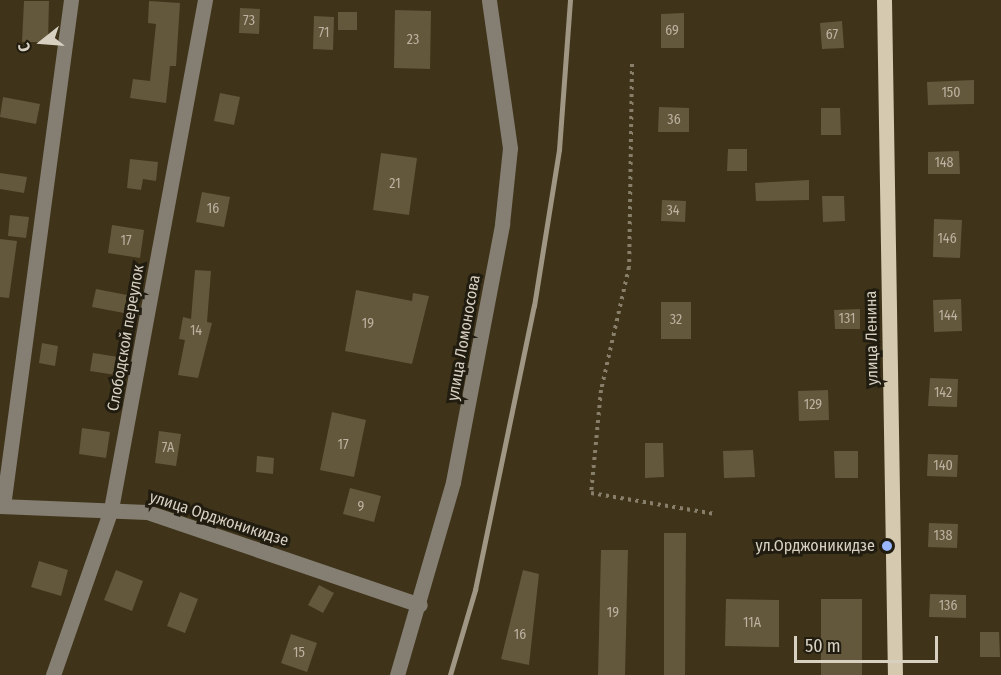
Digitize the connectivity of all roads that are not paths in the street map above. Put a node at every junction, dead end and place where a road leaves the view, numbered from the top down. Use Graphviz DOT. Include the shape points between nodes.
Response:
graph roads {
  1 [pos="71,0"];
  2 [pos="205,0"];
  3 [pos="489,0"];
  4 [pos="884,0"];
  5 [pos="1,506"];
  6 [pos="111,509"];
  7 [pos="420,605"];
  8 [pos="53,675"];
  9 [pos="397,675"];
  10 [pos="895,675"];
  1 -- 5 [label="street"];
  2 -- 6 [label="street, Слободской переулок"];
  3 -- 7 [label="street, улица Ломоносова" via="508,129 506,192 472,396"];
  4 -- 10 [label="main road, улица Ленина"];
  5 -- 6 [label="street, улица Орджоникидзе"];
  6 -- 7 [label="street, улица Орджоникидзе" via="147,512"];
  6 -- 8 [label="street, Слободской переулок"];
  7 -- 9 [label="street, улица Ломоносова"];
}
